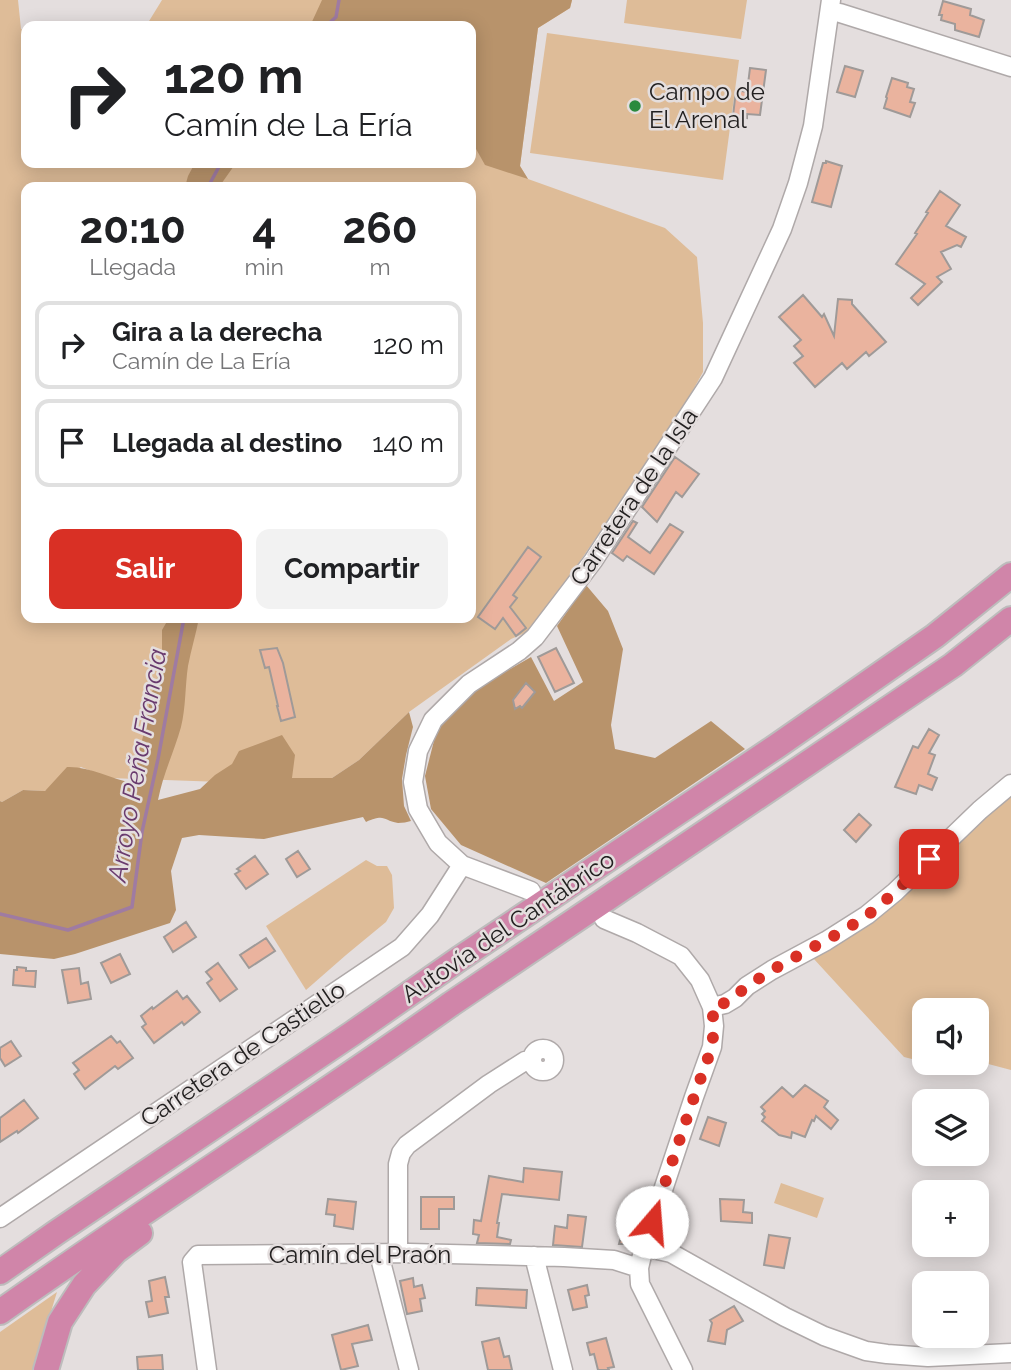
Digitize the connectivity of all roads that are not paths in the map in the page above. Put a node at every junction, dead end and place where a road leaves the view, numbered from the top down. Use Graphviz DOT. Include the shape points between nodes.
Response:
graph roads {
  1 [pos="838,9"];
  2 [pos="1011,67"];
  3 [pos="1011,575"];
  4 [pos="1011,619"];
  5 [pos="1011,785"];
  6 [pos="462,865"];
  7 [pos="531,891"];
  8 [pos="604,919"];
  9 [pos="451,1004"];
  10 [pos="712,1007"];
  11 [pos="531,1060"];
  12 [pos="0,1218"];
  13 [pos="57,1232"];
  14 [pos="644,1248"];
  15 [pos="379,1254"];
  16 [pos="398,1254"];
  17 [pos="534,1256"];
  18 [pos="0,1266"];
  19 [pos="639,1268"];
  20 [pos="0,1272"];
  21 [pos="0,1312"];
  22 [pos="1011,1353"];
  23 [pos="982,1362"];
  24 [pos="46,1370"];
  25 [pos="207,1370"];
  26 [pos="409,1370"];
  27 [pos="562,1370"];
  28 [pos="683,1370"];
  1 -- 2 [label="street"];
  1 -- 6 [label="street, Carretera de la Isla" via="798,183 772,253 713,378 593,561 535,637 469,684 433,720 418,751 413,782 418,809 438,843"];
  3 -- 13 [label="highway, Autovía del Cantábrico" via="934,636 777,746"];
  4 -- 9 [label="highway, Autovía del Cantábrico" via="953,665"];
  5 -- 10 [label="street" via="867,915 772,970 725,1004"];
  6 -- 7 [label="street, Carretera de la Isla"];
  6 -- 12 [label="street, Carretera de Castiello" via="430,915 402,947"];
  8 -- 10 [label="street" via="681,956 700,980"];
  9 -- 21 [label="highway, Autovía del Cantábrico"];
  9 -- 24 [label="highway" via="373,1069 116,1251 84,1285 60,1322"];
  10 -- 14 [label="street" via="712,1047"];
  11 -- 16 [label="street" via="489,1084 401,1153"];
  13 -- 18 [label="highway"];
  13 -- 20 [label="highway, Autovía del Cantábrico"];
  14 -- 19 [label="street"];
  14 -- 23 [label="street" via="671,1254 814,1332 866,1351"];
  15 -- 16 [label="street, Camín del Praón"];
  15 -- 25 [label="street, Camín del Praón" via="198,1255 192,1262"];
  15 -- 26 [label="street"];
  16 -- 17 [label="street, Camín del Praón"];
  17 -- 19 [label="street, Camín del Praón" via="598,1258"];
  17 -- 27 [label="street"];
  19 -- 28 [label="street" via="640,1284"];
  22 -- 23 [label="street"];
}
